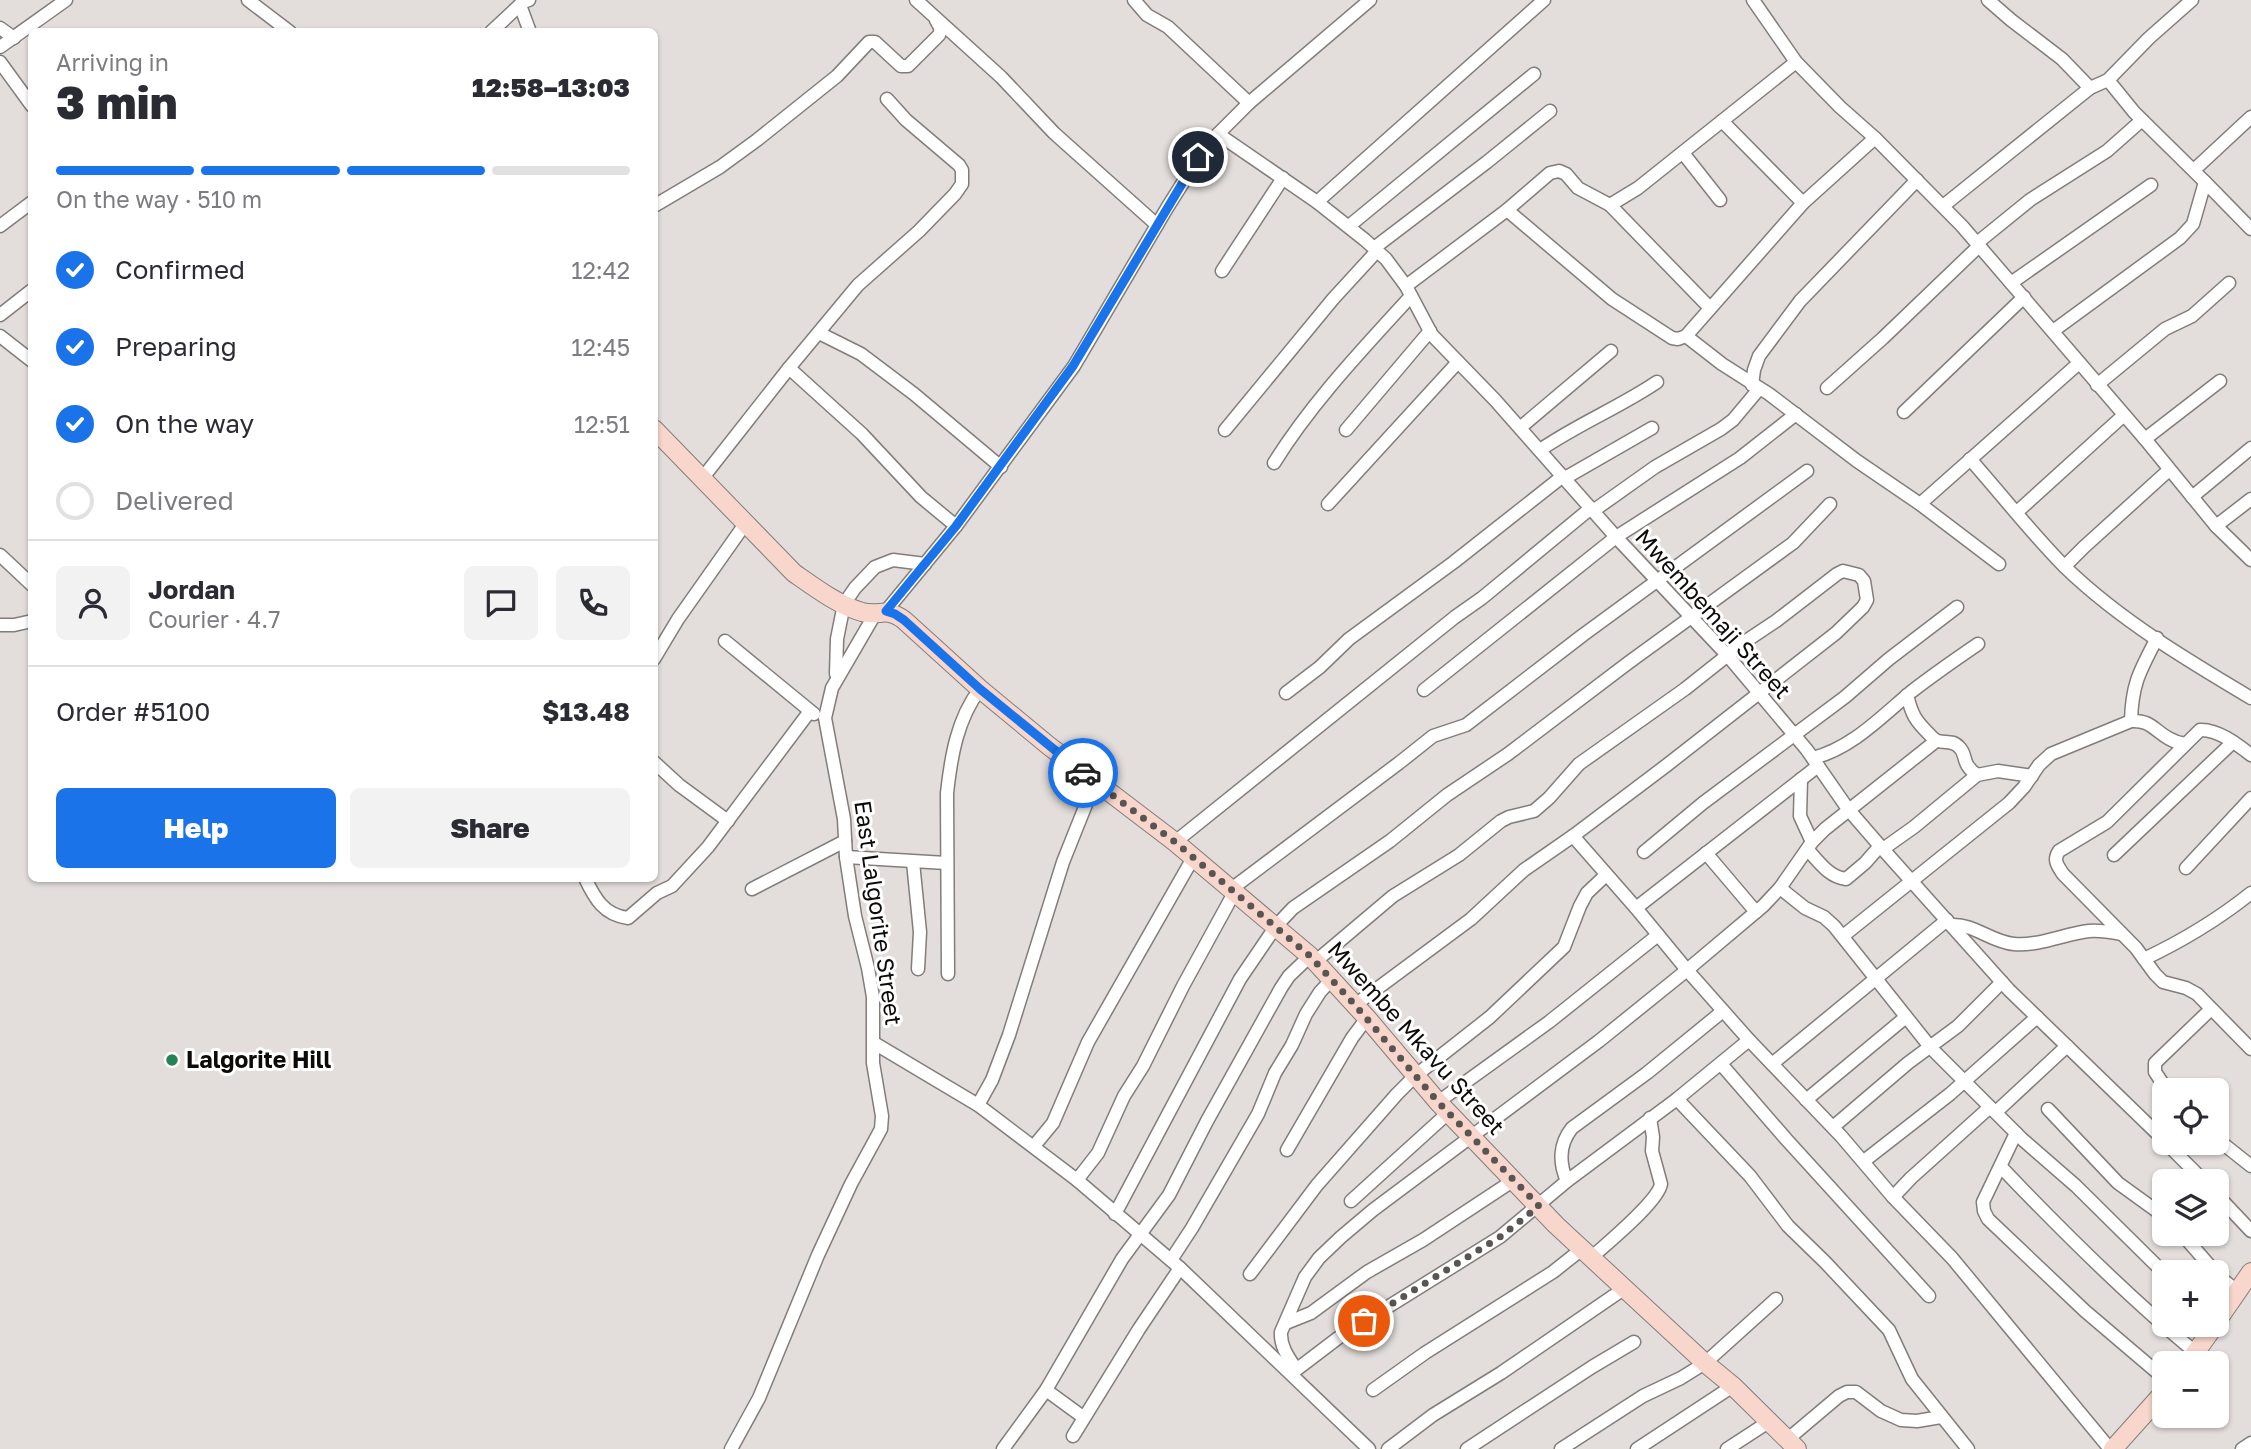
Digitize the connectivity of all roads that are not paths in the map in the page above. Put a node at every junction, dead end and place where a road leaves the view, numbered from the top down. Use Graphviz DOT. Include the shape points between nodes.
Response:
graph roads {
  1 [pos="66,0"];
  2 [pos="248,0"];
  3 [pos="916,0"];
  4 [pos="1135,0"];
  5 [pos="1544,0"];
  6 [pos="1753,0"];
  7 [pos="1988,0"];
  8 [pos="2192,0"];
  9 [pos="523,2"];
  10 [pos="1360,3"];
  11 [pos="936,20"];
  12 [pos="0,28"];
  13 [pos="284,28"];
  14 [pos="495,28"];
  15 [pos="529,28"];
  16 [pos="14,38"];
  17 [pos="0,47"];
  18 [pos="0,62"];
  19 [pos="1796,62"];
  20 [pos="1534,74"];
  21 [pos="2108,80"];
  22 [pos="2090,88"];
  23 [pos="887,99"];
  24 [pos="28,100"];
  25 [pos="1249,103"];
  26 [pos="1550,111"];
  27 [pos="2251,117"];
  28 [pos="2142,120"];
  29 [pos="1722,121"];
  30 [pos="1218,134"];
  31 [pos="1875,138"];
  32 [pos="1682,153"];
  33 [pos="2194,170"];
  34 [pos="1283,178"];
  35 [pos="1917,180"];
  36 [pos="2205,182"];
  37 [pos="2151,185"];
  38 [pos="1720,200"];
  39 [pos="1317,202"];
  40 [pos="1803,203"];
  41 [pos="658,204"];
  42 [pos="28,205"];
  43 [pos="1610,205"];
  44 [pos="1943,206"];
  45 [pos="1507,210"];
  46 [pos="1157,225"];
  47 [pos="0,226"];
  48 [pos="1349,226"];
  49 [pos="2251,229"];
  50 [pos="1978,244"];
  51 [pos="1376,249"];
  52 [pos="1222,271"];
  53 [pos="2011,283"];
  54 [pos="2229,283"];
  55 [pos="1409,291"];
  56 [pos="28,293"];
  57 [pos="2024,297"];
  58 [pos="1710,308"];
  59 [pos="0,315"];
  60 [pos="1430,331"];
  61 [pos="2053,331"];
  62 [pos="819,333"];
  63 [pos="0,336"];
  64 [pos="1686,336"];
  65 [pos="1611,351"];
  66 [pos="28,358"];
  67 [pos="1458,362"];
  68 [pos="2079,363"];
  69 [pos="789,368"];
  70 [pos="2220,381"];
  71 [pos="1657,382"];
  72 [pos="2098,385"];
  73 [pos="1756,387"];
  74 [pos="1827,388"];
  75 [pos="1904,412"];
  76 [pos="1796,414"];
  77 [pos="2124,415"];
  78 [pos="1521,427"];
  79 [pos="1652,428"];
  80 [pos="1225,430"];
  81 [pos="1346,430"];
  82 [pos="658,433"];
  83 [pos="2145,439"];
  84 [pos="2251,448"];
  85 [pos="1540,450"];
  86 [pos="1970,459"];
  87 [pos="1274,463"];
  88 [pos="1001,467"];
  89 [pos="2169,470"];
  90 [pos="1807,471"];
  91 [pos="1564,477"];
  92 [pos="702,480"];
  93 [pos="2192,497"];
  94 [pos="2251,499"];
  95 [pos="1328,504"];
  96 [pos="1829,504"];
  97 [pos="1920,504"];
  98 [pos="1592,510"];
  99 [pos="2017,512"];
  100 [pos="745,524"];
  101 [pos="956,526"];
  102 [pos="2216,526"];
  103 [pos="1616,537"];
  104 [pos="0,555"];
  105 [pos="2251,560"];
  106 [pos="925,564"];
  107 [pos="1999,564"];
  108 [pos="2065,566"];
  109 [pos="1656,580"];
  110 [pos="28,581"];
  111 [pos="844,604"];
  112 [pos="1958,607"];
  113 [pos="880,612"];
  114 [pos="1691,618"];
  115 [pos="28,622"];
  116 [pos="0,625"];
  117 [pos="2157,639"];
  118 [pos="725,640"];
  119 [pos="1978,644"];
  120 [pos="658,652"];
  121 [pos="1728,656"];
  122 [pos="836,681"];
  123 [pos="980,689"];
  124 [pos="1424,690"];
  125 [pos="1286,693"];
  126 [pos="1758,694"];
  127 [pos="1907,695"];
  128 [pos="2251,698"];
  129 [pos="810,710"];
  130 [pos="2131,721"];
  131 [pos="825,723"];
  132 [pos="1794,736"];
  133 [pos="1936,741"];
  134 [pos="2233,742"];
  135 [pos="2185,744"];
  136 [pos="2251,755"];
  137 [pos="1816,762"];
  138 [pos="658,766"];
  139 [pos="1976,775"];
  140 [pos="2032,776"];
  141 [pos="1801,779"];
  142 [pos="1095,782"];
  143 [pos="2251,798"];
  144 [pos="1848,809"];
  145 [pos="727,821"];
  146 [pos="1573,836"];
  147 [pos="845,841"];
  148 [pos="1175,842"];
  149 [pos="1810,846"];
  150 [pos="1881,848"];
  151 [pos="1644,852"];
  152 [pos="1706,853"];
  153 [pos="2114,855"];
  154 [pos="846,857"];
  155 [pos="1193,858"];
  156 [pos="913,862"];
  157 [pos="946,863"];
  158 [pos="2186,869"];
  159 [pos="1606,875"];
  160 [pos="1912,881"];
  161 [pos="587,882"];
  162 [pos="1780,888"];
  163 [pos="752,889"];
  164 [pos="1232,891"];
  165 [pos="2251,893"];
  166 [pos="1636,908"];
  167 [pos="1756,912"];
  168 [pos="1949,923"];
  169 [pos="1276,926"];
  170 [pos="2122,934"];
  171 [pos="1658,935"];
  172 [pos="1843,936"];
  173 [pos="1313,959"];
  174 [pos="2144,959"];
  175 [pos="918,969"];
  176 [pos="1687,971"];
  177 [pos="948,974"];
  178 [pos="1874,978"];
  179 [pos="1332,979"];
  180 [pos="2002,982"];
  181 [pos="2211,1009"];
  182 [pos="1723,1011"];
  183 [pos="1361,1012"];
  184 [pos="1906,1017"];
  185 [pos="2038,1017"];
  186 [pos="1749,1040"];
  187 [pos="874,1043"];
  188 [pos="2067,1046"];
  189 [pos="1931,1048"];
  190 [pos="2251,1049"];
  191 [pos="1721,1064"];
  192 [pos="1772,1064"];
  193 [pos="1415,1076"];
  194 [pos="2159,1078"];
  195 [pos="1964,1081"];
  196 [pos="1677,1099"];
  197 [pos="1806,1100"];
  198 [pos="978,1105"];
  199 [pos="1443,1107"];
  200 [pos="2048,1109"];
  201 [pos="1993,1110"];
  202 [pos="1650,1118"];
  203 [pos="1833,1127"];
  204 [pos="2152,1128"];
  205 [pos="2016,1133"];
  206 [pos="1471,1138"];
  207 [pos="1034,1146"];
  208 [pos="2229,1149"];
  209 [pos="1287,1150"];
  210 [pos="2179,1155"];
  211 [pos="1864,1161"];
  212 [pos="2251,1166"];
  213 [pos="2001,1167"];
  214 [pos="2192,1169"];
  215 [pos="1077,1180"];
  216 [pos="1514,1180"];
  217 [pos="1567,1181"];
  218 [pos="1894,1197"];
  219 [pos="1351,1201"];
  220 [pos="1539,1206"];
  221 [pos="2152,1208"];
  222 [pos="2229,1208"];
  223 [pos="1115,1214"];
  224 [pos="2251,1231"];
  225 [pos="1141,1236"];
  226 [pos="2192,1246"];
  227 [pos="1586,1254"];
  228 [pos="2204,1260"];
  229 [pos="2152,1261"];
  230 [pos="1176,1264"];
  231 [pos="2251,1272"];
  232 [pos="1250,1274"];
  233 [pos="2229,1285"];
  234 [pos="1625,1288"];
  235 [pos="2238,1292"];
  236 [pos="1929,1296"];
  237 [pos="1776,1299"];
  238 [pos="2229,1305"];
  239 [pos="1286,1323"];
  240 [pos="1634,1342"];
  241 [pos="2185,1351"];
  242 [pos="1705,1363"];
  243 [pos="2152,1368"];
  244 [pos="1294,1371"];
  245 [pos="1733,1386"];
  246 [pos="1046,1390"];
  247 [pos="1373,1390"];
  248 [pos="2152,1405"];
  249 [pos="1083,1417"];
  250 [pos="1941,1417"];
  251 [pos="1770,1421"];
  252 [pos="1073,1436"];
  253 [pos="2251,1443"];
  254 [pos="1793,1444"];
  255 [pos="731,1449"];
  256 [pos="1003,1449"];
  257 [pos="1369,1449"];
  258 [pos="1388,1449"];
  259 [pos="1467,1449"];
  260 [pos="1561,1449"];
  261 [pos="1637,1449"];
  262 [pos="1727,1449"];
  263 [pos="1968,1449"];
  264 [pos="2112,1449"];
  265 [pos="2242,1449"];
  1 -- 16 [label="street"];
  2 -- 13 [label="street"];
  3 -- 11 [label="street"];
  4 -- 25 [label="street"];
  5 -- 39 [label="street"];
  6 -- 19 [label="street"];
  7 -- 22 [label="street" via="2062,59"];
  8 -- 21 [label="street"];
  9 -- 14 [label="street"];
  9 -- 15 [label="street"];
  10 -- 25 [label="street, East Lalgorite Street"];
  11 -- 41 [label="street" via="939,35 908,66 901,66 875,42 869,42 845,69 757,140"];
  11 -- 46 [label="street"];
  12 -- 16 [label="street"];
  16 -- 17 [label="street"];
  18 -- 24 [label="street"];
  19 -- 29 [label="street"];
  19 -- 31 [label="street"];
  20 -- 48 [label="street"];
  21 -- 22 [label="street"];
  21 -- 28 [label="street"];
  22 -- 44 [label="street"];
  23 -- 62 [label="street" via="959,165 962,184 919,231 858,285"];
  25 -- 30 [label="street, East Lalgorite Street"];
  26 -- 51 [label="street"];
  27 -- 33 [label="street"];
  28 -- 33 [label="street"];
  28 -- 50 [label="street" via="2107,151 2030,201"];
  29 -- 32 [label="street"];
  29 -- 40 [label="street"];
  30 -- 34 [label="street, Mwembemaji Street"];
  30 -- 46 [label="street, East Lalgorite Street"];
  31 -- 35 [label="street"];
  31 -- 40 [label="street"];
  32 -- 38 [label="street"];
  32 -- 43 [label="street"];
  33 -- 36 [label="street"];
  34 -- 39 [label="street, Mwembemaji Street"];
  34 -- 52 [label="street"];
  35 -- 44 [label="street"];
  35 -- 73 [label="street" via="1800,301 1759,356 1754,370"];
  36 -- 49 [label="street"];
  36 -- 61 [label="street" via="2193,224 2180,237"];
  37 -- 53 [label="street"];
  39 -- 48 [label="street, Mwembemaji Street"];
  40 -- 58 [label="street"];
  42 -- 47 [label="street"];
  43 -- 45 [label="street" via="1578,188 1566,174 1554,171"];
  43 -- 58 [label="street"];
  44 -- 50 [label="street"];
  45 -- 55 [label="street"];
  45 -- 64 [label="street" via="1635,316 1672,338"];
  46 -- 88 [label="street, East Lalgorite Street" via="1073,366"];
  48 -- 51 [label="street, Mwembemaji Street"];
  50 -- 53 [label="street"];
  50 -- 74 [label="street"];
  51 -- 55 [label="street, Mwembemaji Street"];
  51 -- 80 [label="street"];
  53 -- 57 [label="street"];
  54 -- 72 [label="street"];
  55 -- 60 [label="street, Mwembemaji Street"];
  55 -- 87 [label="street" via="1318,400"];
  56 -- 59 [label="street"];
  57 -- 61 [label="street"];
  57 -- 75 [label="street"];
  58 -- 64 [label="street"];
  60 -- 67 [label="street, Mwembemaji Street"];
  60 -- 81 [label="street"];
  61 -- 68 [label="street"];
  62 -- 69 [label="street"];
  62 -- 88 [label="street" via="861,354"];
  63 -- 66 [label="street"];
  64 -- 73 [label="street"];
  65 -- 78 [label="street"];
  67 -- 78 [label="street, Mwembemaji Street"];
  67 -- 95 [label="street"];
  68 -- 72 [label="street"];
  68 -- 86 [label="street"];
  69 -- 92 [label="street"];
  69 -- 101 [label="street" via="862,434 920,497"];
  70 -- 83 [label="street"];
  71 -- 85 [label="street"];
  72 -- 77 [label="street"];
  73 -- 76 [label="street"];
  73 -- 98 [label="street" via="1721,429"];
  76 -- 97 [label="street"];
  76 -- 103 [label="street" via="1740,458"];
  77 -- 83 [label="street"];
  77 -- 99 [label="street"];
  78 -- 85 [label="street, Mwembemaji Street"];
  79 -- 91 [label="street"];
  82 -- 92 [label="street, Mwembe Mkavu Street"];
  83 -- 89 [label="street"];
  84 -- 93 [label="street"];
  85 -- 91 [label="street, Mwembemaji Street"];
  86 -- 97 [label="street"];
  86 -- 99 [label="street"];
  88 -- 101 [label="street, East Lalgorite Street"];
  89 -- 93 [label="street"];
  89 -- 108 [label="street"];
  90 -- 109 [label="street"];
  91 -- 98 [label="street, Mwembemaji Street"];
  91 -- 125 [label="street" via="1349,639"];
  92 -- 100 [label="street, Mwembe Mkavu Street"];
  93 -- 102 [label="street"];
  94 -- 102 [label="street"];
  96 -- 114 [label="street" via="1793,543"];
  97 -- 107 [label="street"];
  98 -- 103 [label="street, Mwembemaji Street"];
  98 -- 148 [label="street"];
  99 -- 108 [label="street"];
  100 -- 111 [label="street, Mwembe Mkavu Street" via="794,573"];
  100 -- 120 [label="street"];
  101 -- 106 [label="street, East Lalgorite Street"];
  102 -- 105 [label="street"];
  103 -- 109 [label="street, Mwembemaji Street"];
  103 -- 124 [label="street"];
  104 -- 110 [label="street"];
  106 -- 111 [label="street" via="893,560 875,567"];
  106 -- 113 [label="street, East Lalgorite Street"];
  108 -- 117 [label="street"];
  109 -- 114 [label="street, Mwembemaji Street"];
  109 -- 164 [label="street" via="1466,725 1418,746"];
  111 -- 113 [label="street, Mwembe Mkavu Street"];
  111 -- 122 [label="street"];
  112 -- 132 [label="street"];
  113 -- 122 [label="street, East Lalgorite Street"];
  113 -- 123 [label="street, Mwembe Mkavu Street" via="904,620"];
  114 -- 121 [label="street, Mwembemaji Street"];
  114 -- 169 [label="street" via="1447,794 1371,855 1309,895"];
  115 -- 116 [label="street"];
  117 -- 128 [label="street"];
  117 -- 130 [label="street" via="2137,677"];
  118 -- 129 [label="street"];
  119 -- 127 [label="street"];
  121 -- 126 [label="street, Mwembemaji Street"];
  121 -- 126 [label="street" via="1837,574 1850,572 1864,581 1867,600 1863,607"];
  121 -- 173 [label="street" via="1578,764 1534,811 1500,821"];
  122 -- 131 [label="street, East Lalgorite Street"];
  123 -- 142 [label="street, Mwembe Mkavu Street"];
  123 -- 157 [label="street" via="967,705 950,766"];
  126 -- 132 [label="street, Mwembemaji Street"];
  126 -- 146 [label="street"];
  127 -- 133 [label="street" via="1917,723"];
  127 -- 137 [label="street" via="1847,744"];
  129 -- 131 [label="street"];
  129 -- 145 [label="street"];
  130 -- 135 [label="street" via="2142,720 2169,740"];
  130 -- 140 [label="street" via="2051,754"];
  131 -- 147 [label="street, East Lalgorite Street"];
  132 -- 137 [label="street, Mwembemaji Street"];
  132 -- 151 [label="street"];
  133 -- 139 [label="street" via="1958,745"];
  133 -- 144 [label="street"];
  134 -- 135 [label="street" via="2203,729"];
  134 -- 136 [label="street"];
  134 -- 153 [label="street"];
  135 -- 170 [label="street" via="2107,821 2056,856 2063,874"];
  137 -- 141 [label="street"];
  137 -- 144 [label="street, Mwembemaji Street"];
  138 -- 145 [label="street"];
  139 -- 140 [label="street" via="1998,771"];
  139 -- 150 [label="street"];
  140 -- 160 [label="street" via="2009,803"];
  141 -- 149 [label="street" via="1800,816"];
  141 -- 152 [label="street"];
  142 -- 148 [label="street, Mwembe Mkavu Street"];
  142 -- 198 [label="street" via="1063,862 1009,1035"];
  143 -- 158 [label="street"];
  144 -- 149 [label="street"];
  144 -- 150 [label="street, Mwembemaji Street"];
  145 -- 161 [label="street" via="671,886 628,918 607,912"];
  146 -- 159 [label="street"];
  146 -- 183 [label="street" via="1524,870"];
  147 -- 154 [label="street, East Lalgorite Street"];
  147 -- 163 [label="street"];
  148 -- 155 [label="street, Mwembe Mkavu Street"];
  149 -- 150 [label="street" via="1830,874 1846,879"];
  149 -- 162 [label="street"];
  150 -- 160 [label="street, Mwembemaji Street"];
  152 -- 166 [label="street"];
  152 -- 167 [label="street"];
  154 -- 156 [label="street"];
  154 -- 187 [label="street, East Lalgorite Street" via="873,997"];
  155 -- 164 [label="street, Mwembe Mkavu Street"];
  155 -- 207 [label="street" via="1088,1042 1053,1123"];
  156 -- 157 [label="street"];
  156 -- 175 [label="street" via="920,932"];
  157 -- 177 [label="street"];
  159 -- 166 [label="street"];
  159 -- 193 [label="street" via="1584,900 1564,947 1490,1017"];
  160 -- 168 [label="street, Mwembemaji Street"];
  160 -- 172 [label="street"];
  162 -- 167 [label="street"];
  162 -- 172 [label="street" via="1824,917"];
  164 -- 169 [label="street, Mwembe Mkavu Street"];
  164 -- 215 [label="street" via="1098,1153"];
  165 -- 174 [label="street" via="2218,920"];
  166 -- 171 [label="street"];
  167 -- 176 [label="street"];
  168 -- 170 [label="street" via="2012,944 2090,931"];
  168 -- 178 [label="street"];
  168 -- 180 [label="street, Mwembemaji Street"];
  169 -- 173 [label="street, Mwembe Mkavu Street"];
  169 -- 223 [label="street" via="1240,979"];
  170 -- 174 [label="street"];
  171 -- 176 [label="street"];
  171 -- 199 [label="street"];
  172 -- 178 [label="street"];
  173 -- 179 [label="street, Mwembe Mkavu Street"];
  173 -- 225 [label="street" via="1289,976 1281,988 1169,1195"];
  174 -- 181 [label="street" via="2163,982 2197,994"];
  176 -- 182 [label="street"];
  176 -- 206 [label="street"];
  178 -- 184 [label="street"];
  178 -- 192 [label="street"];
  179 -- 183 [label="street, Mwembe Mkavu Street"];
  179 -- 230 [label="street" via="1306,1014 1258,1114 1213,1188"];
  180 -- 185 [label="street, Mwembemaji Street"];
  180 -- 189 [label="street"];
  181 -- 190 [label="street"];
  181 -- 194 [label="street" via="2155,1063"];
  182 -- 186 [label="street"];
  182 -- 217 [label="street" via="1572,1128 1560,1161"];
  183 -- 193 [label="street, Mwembe Mkavu Street"];
  183 -- 209 [label="street" via="1352,1038"];
  184 -- 189 [label="street"];
  184 -- 197 [label="street"];
  185 -- 188 [label="street, Mwembemaji Street"];
  185 -- 195 [label="street"];
  186 -- 191 [label="street"];
  186 -- 192 [label="street"];
  187 -- 198 [label="street"];
  187 -- 255 [label="street, East Lalgorite Street" via="882,1116 878,1137 851,1184 759,1398"];
  188 -- 201 [label="street"];
  188 -- 204 [label="street, Mwembemaji Street"];
  189 -- 195 [label="street"];
  189 -- 203 [label="street"];
  191 -- 196 [label="street"];
  191 -- 236 [label="street"];
  192 -- 197 [label="street"];
  193 -- 199 [label="street, Mwembe Mkavu Street"];
  193 -- 232 [label="street" via="1333,1166"];
  195 -- 201 [label="street"];
  195 -- 211 [label="street"];
  196 -- 202 [label="street"];
  196 -- 250 [label="street" via="1750,1176 1788,1226 1889,1330 1912,1379"];
  197 -- 203 [label="street"];
  198 -- 207 [label="street"];
  199 -- 206 [label="street, Mwembe Mkavu Street"];
  199 -- 219 [label="street"];
  200 -- 221 [label="street" via="2118,1183"];
  201 -- 205 [label="street"];
  201 -- 218 [label="street"];
  202 -- 217 [label="street"];
  202 -- 227 [label="street" via="1660,1190"];
  203 -- 211 [label="street"];
  205 -- 213 [label="street"];
  205 -- 229 [label="street"];
  206 -- 216 [label="street, Mwembe Mkavu Street"];
  206 -- 239 [label="street" via="1373,1210 1319,1258 1305,1277"];
  207 -- 215 [label="street"];
  208 -- 212 [label="street"];
  210 -- 214 [label="street, Mwembemaji Street"];
  211 -- 218 [label="street"];
  213 -- 241 [label="street"];
  213 -- 243 [label="street" via="1983,1202 1988,1219"];
  215 -- 223 [label="street"];
  216 -- 220 [label="street, Mwembe Mkavu Street"];
  216 -- 239 [label="street" via="1367,1272 1311,1313"];
  217 -- 220 [label="street"];
  218 -- 264 [label="street" via="1952,1258"];
  220 -- 227 [label="street, Mwembe Mkavu Street"];
  220 -- 244 [label="street" via="1500,1237"];
  222 -- 224 [label="street"];
  223 -- 225 [label="street"];
  225 -- 230 [label="street"];
  225 -- 246 [label="street" via="1122,1259"];
  226 -- 228 [label="street"];
  227 -- 234 [label="street, Mwembe Mkavu Street"];
  227 -- 247 [label="street"];
  230 -- 244 [label="street"];
  230 -- 249 [label="street"];
  231 -- 235 [label="street"];
  233 -- 235 [label="street"];
  234 -- 242 [label="street, Mwembe Mkavu Street"];
  234 -- 258 [label="street"];
  235 -- 238 [label="street"];
  237 -- 242 [label="street"];
  239 -- 244 [label="street" via="1280,1340"];
  240 -- 259 [label="street"];
  242 -- 245 [label="street, Mwembe Mkavu Street"];
  242 -- 260 [label="street"];
  244 -- 257 [label="street"];
  245 -- 251 [label="street, Mwembe Mkavu Street"];
  245 -- 261 [label="street"];
  246 -- 249 [label="street"];
  246 -- 256 [label="street"];
  248 -- 264 [label="street"];
  249 -- 252 [label="street"];
  250 -- 254 [label="street" via="1901,1420 1856,1392 1847,1392"];
  250 -- 263 [label="street"];
  251 -- 254 [label="street, Mwembe Mkavu Street"];
  251 -- 262 [label="street"];
  253 -- 265 [label="street"];
}
